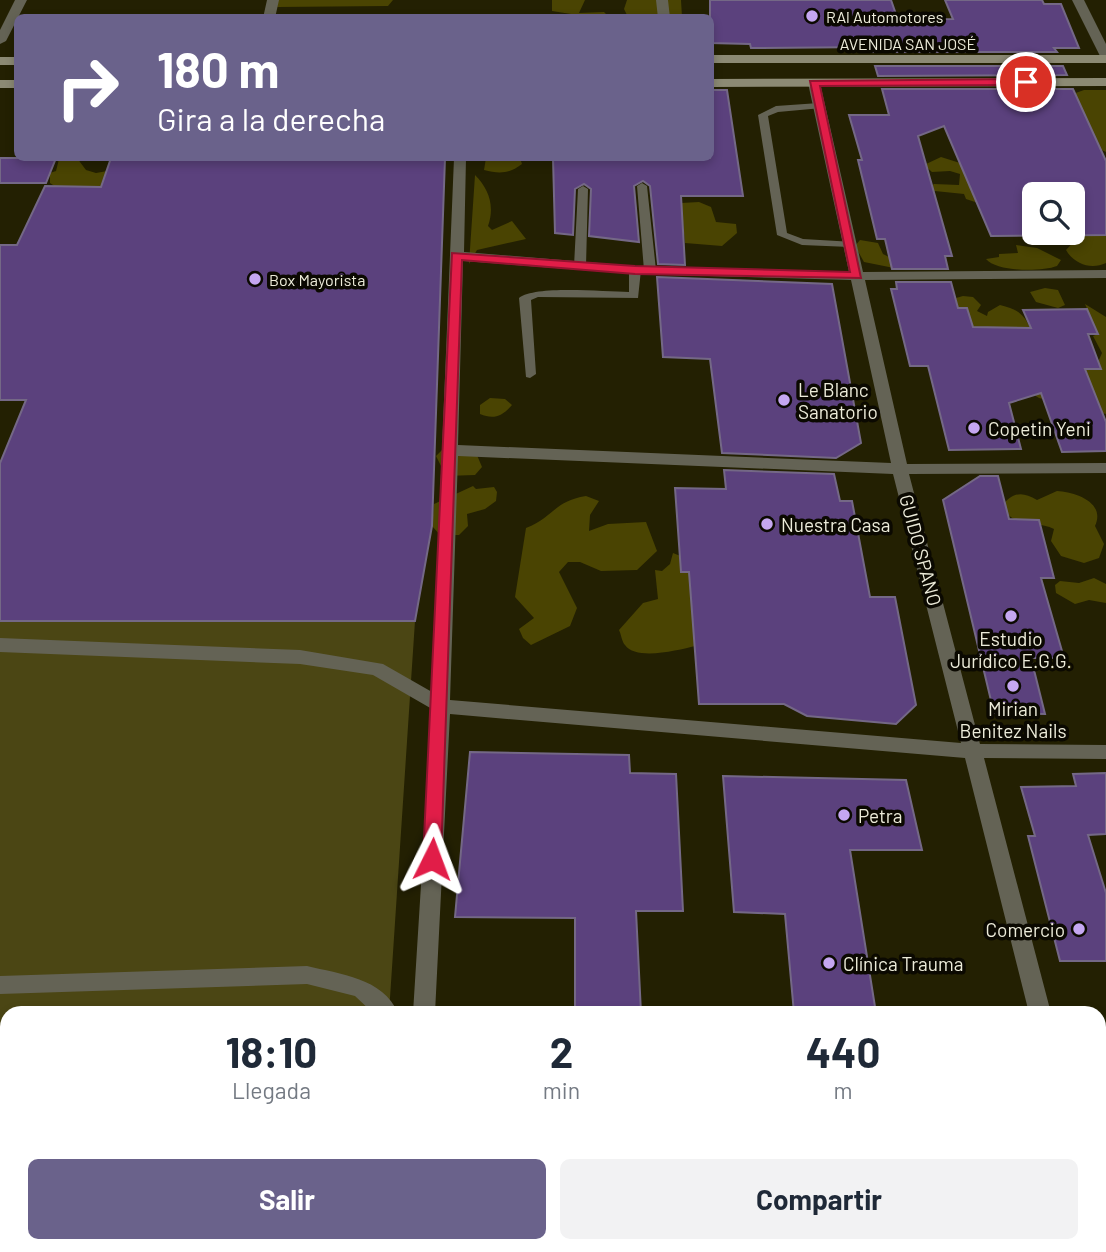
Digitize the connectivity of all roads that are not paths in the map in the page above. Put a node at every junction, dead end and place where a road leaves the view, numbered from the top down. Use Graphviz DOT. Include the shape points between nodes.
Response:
graph roads {
  1 [pos="21,0"];
  2 [pos="1078,0"];
  3 [pos="1100,32"];
  4 [pos="0,41"];
  5 [pos="1106,58"];
  6 [pos="714,59"];
  7 [pos="1106,82"];
  8 [pos="714,83"];
  9 [pos="814,83"];
  10 [pos="819,106"];
  11 [pos="460,161"];
  12 [pos="642,186"];
  13 [pos="583,189"];
  14 [pos="850,244"];
  15 [pos="456,256"];
  16 [pos="580,266"];
  17 [pos="643,270"];
  18 [pos="1106,274"];
  19 [pos="857,276"];
  20 [pos="530,374"];
  21 [pos="448,450"];
  22 [pos="1106,468"];
  23 [pos="900,469"];
  24 [pos="0,645"];
  25 [pos="441,706"];
  26 [pos="974,751"];
  27 [pos="1106,752"];
  28 [pos="0,985"];
  29 [pos="380,1006"];
  30 [pos="424,1006"];
  31 [pos="1038,1006"];
  1 -- 4 [label="street"];
  2 -- 3 [label="street"];
  3 -- 5 [label="street"];
  5 -- 6 [label="street, AVENIDA SAN JOSÉ"];
  7 -- 9 [label="street"];
  8 -- 9 [label="street"];
  9 -- 10 [label="street, GUIDO SPANO"];
  10 -- 14 [label="street, GUIDO SPANO"];
  10 -- 14 [label="lane" via="776,109 762,115 782,235 802,242"];
  11 -- 15 [label="street"];
  12 -- 17 [label="lane"];
  13 -- 16 [label="lane"];
  14 -- 19 [label="street, GUIDO SPANO"];
  15 -- 16 [label="street"];
  15 -- 21 [label="street"];
  16 -- 17 [label="street"];
  17 -- 19 [label="street"];
  17 -- 20 [label="lane" via="634,296 537,294 525,298"];
  18 -- 19 [label="street"];
  19 -- 23 [label="street, GUIDO SPANO"];
  21 -- 23 [label="street"];
  21 -- 25 [label="street"];
  22 -- 23 [label="street"];
  23 -- 26 [label="street, GUIDO SPANO"];
  24 -- 25 [label="street" via="300,657 377,669"];
  25 -- 26 [label="street"];
  25 -- 30 [label="street"];
  26 -- 27 [label="street"];
  26 -- 31 [label="street, GUIDO SPANO"];
  28 -- 29 [label="street" via="307,975 361,988"];
}
